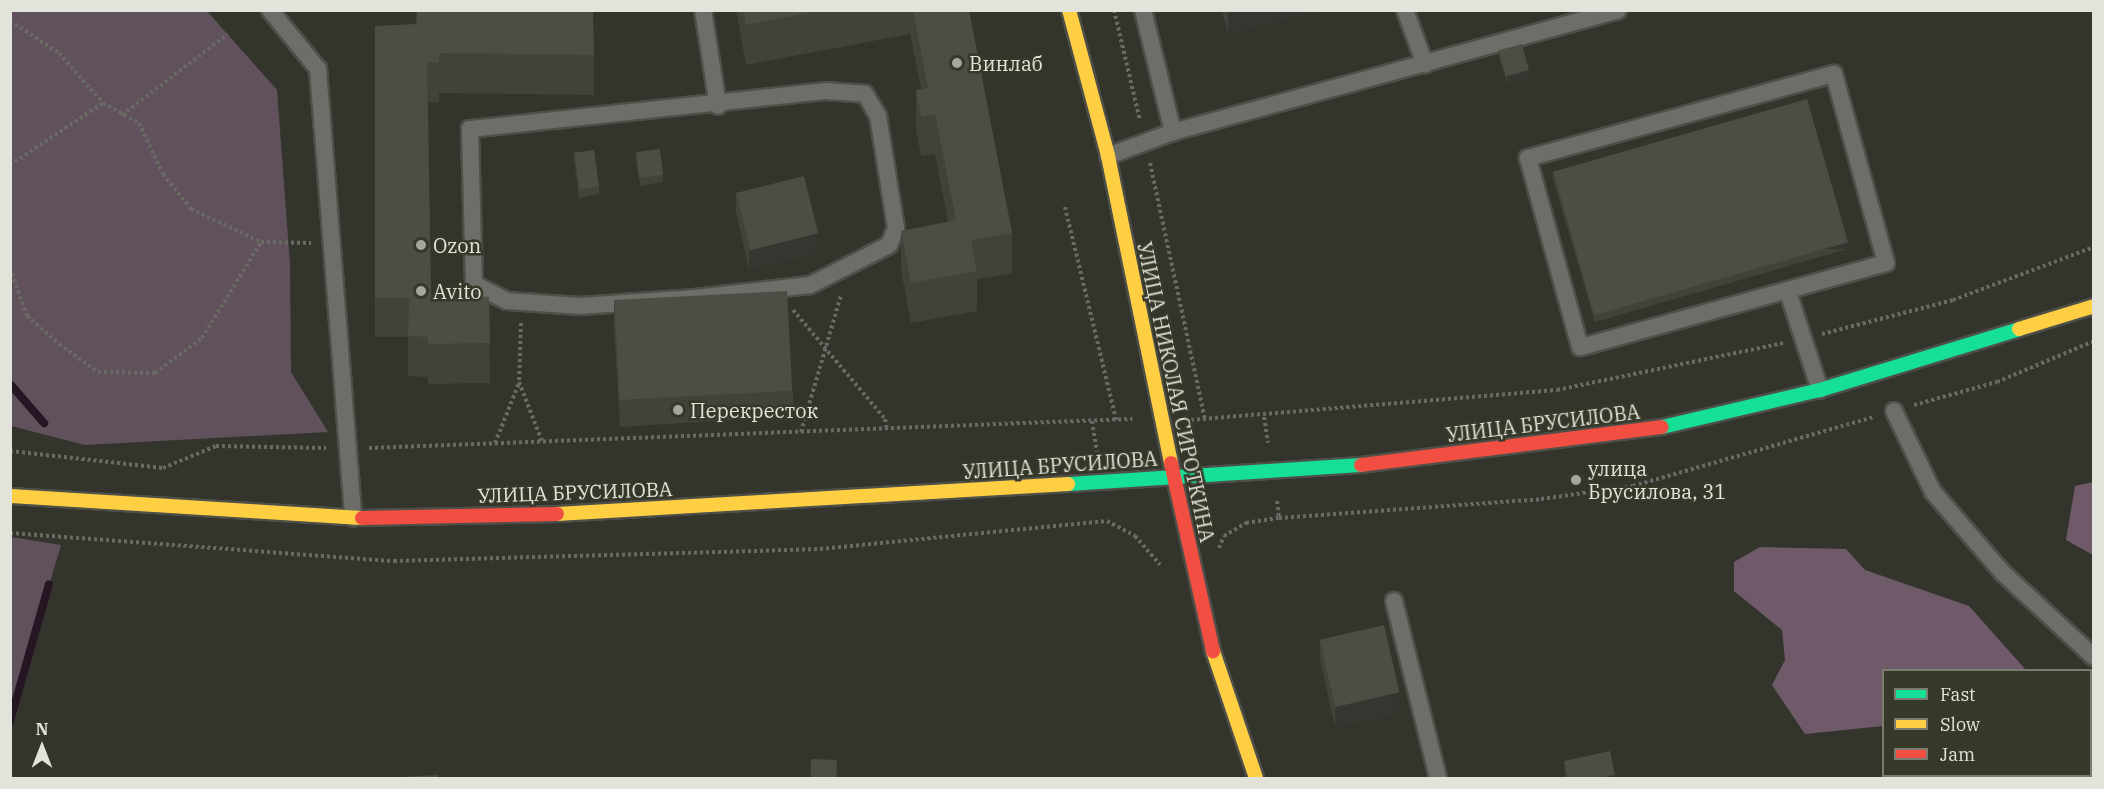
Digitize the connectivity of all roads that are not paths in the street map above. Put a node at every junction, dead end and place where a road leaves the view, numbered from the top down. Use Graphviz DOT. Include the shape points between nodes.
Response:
graph roads {
  1 [pos="270,10"];
  2 [pos="703,10"];
  3 [pos="1069,10"];
  4 [pos="1143,10"];
  5 [pos="1406,10"];
  6 [pos="1618,10"];
  7 [pos="1425,64"];
  8 [pos="718,106"];
  9 [pos="1173,132"];
  10 [pos="1108,156"];
  11 [pos="1788,292"];
  12 [pos="2094,306"];
  13 [pos="1820,390"];
  14 [pos="1894,411"];
  15 [pos="1176,477"];
  16 [pos="10,496"];
  17 [pos="353,518"];
  18 [pos="1394,601"];
  19 [pos="2094,657"];
  20 [pos="1256,778"];
  21 [pos="1438,778"];
  1 -- 17 [label="lane" via="318,69"];
  2 -- 8 [label="lane"];
  3 -- 10 [label="street, УЛИЦА НИКОЛАЯ СИРОТКИНА"];
  4 -- 9 [label="lane"];
  5 -- 7 [label="lane"];
  6 -- 7 [label="lane"];
  7 -- 9 [label="lane"];
  8 -- 8 [label="lane" via="826,91 865,94 878,116 896,228 889,245 810,285 775,289 580,306 507,301 474,284 470,129"];
  9 -- 10 [label="lane"];
  10 -- 15 [label="street, УЛИЦА НИКОЛАЯ СИРОТКИНА"];
  11 -- 11 [label="lane" via="1580,347 1528,158 1833,74 1886,263"];
  11 -- 13 [label="lane"];
  12 -- 13 [label="street, УЛИЦА БРУСИЛОВА"];
  13 -- 15 [label="street, УЛИЦА БРУСИЛОВА" via="1641,432 1365,465"];
  14 -- 19 [label="lane" via="1933,492 2003,573"];
  15 -- 17 [label="street, УЛИЦА БРУСИЛОВА" via="585,514"];
  15 -- 20 [label="street, УЛИЦА НИКОЛАЯ СИРОТКИНА" via="1223,690"];
  16 -- 17 [label="street, УЛИЦА БРУСИЛОВА"];
  18 -- 21 [label="lane"];
}
